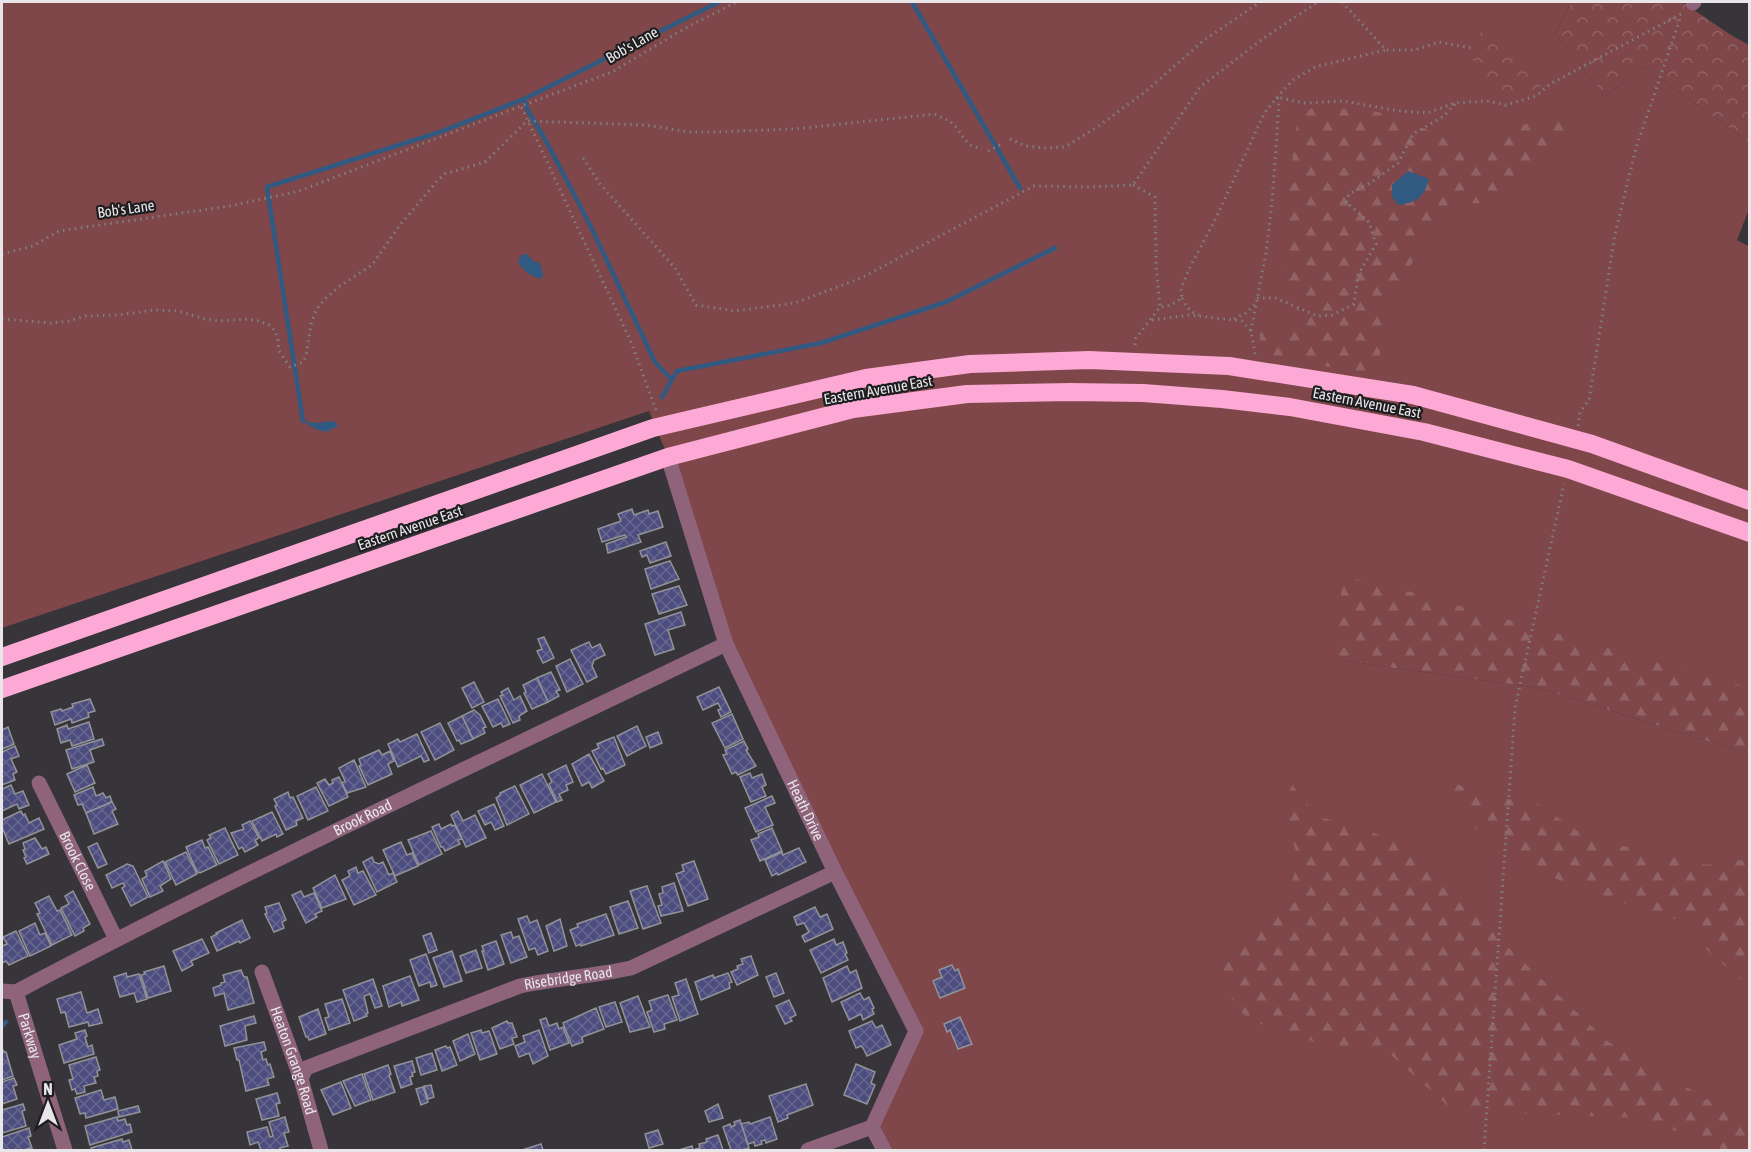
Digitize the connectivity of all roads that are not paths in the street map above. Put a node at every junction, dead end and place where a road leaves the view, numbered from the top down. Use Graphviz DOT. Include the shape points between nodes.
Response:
graph roads {
  1 [pos="668,457"];
  2 [pos="1749,501"];
  3 [pos="1749,533"];
  4 [pos="726,644"];
  5 [pos="2,657"];
  6 [pos="2,689"];
  7 [pos="39,783"];
  8 [pos="836,872"];
  9 [pos="116,939"];
  10 [pos="262,972"];
  11 [pos="9,992"];
  12 [pos="301,1079"];
  13 [pos="872,1127"];
  14 [pos="65,1150"];
  15 [pos="321,1150"];
  16 [pos="808,1150"];
  17 [pos="884,1150"];
  1 -- 3 [label="highway, Eastern Avenue East" via="853,409 967,394 1143,393 1290,407 1424,432 1568,469"];
  1 -- 4 [label="street, Heath Drive"];
  1 -- 6 [label="highway, Eastern Avenue East"];
  2 -- 5 [label="highway, Eastern Avenue East" via="1575,439 1413,395 1229,366 1089,360 970,364 866,378 662,426"];
  4 -- 8 [label="street, Heath Drive"];
  4 -- 9 [label="street, Brook Road"];
  7 -- 9 [label="street, Brook Close"];
  8 -- 12 [label="street, Risebridge Road" via="632,968 520,986 306,1068"];
  8 -- 13 [label="street, Heath Drive" via="916,1031"];
  9 -- 11 [label="street, Brook Road"];
  10 -- 12 [label="street, Heaton Grange Road"];
  11 -- 14 [label="street, Parkway"];
  12 -- 15 [label="street, Heaton Grange Road"];
  13 -- 16 [label="street"];
  13 -- 17 [label="street"];
}
